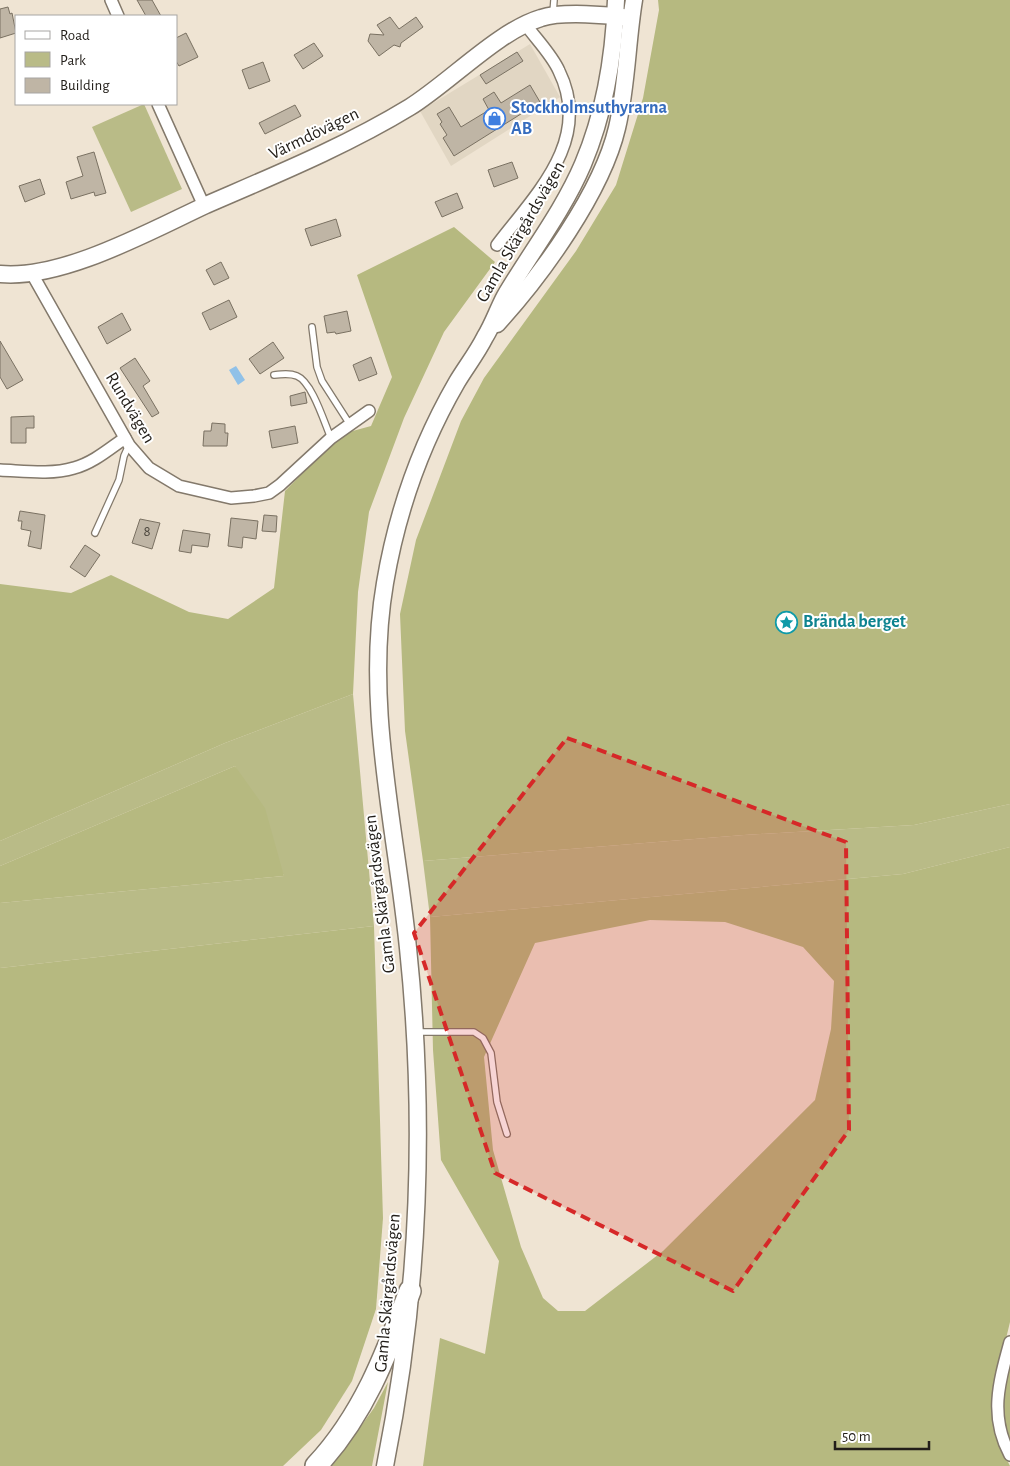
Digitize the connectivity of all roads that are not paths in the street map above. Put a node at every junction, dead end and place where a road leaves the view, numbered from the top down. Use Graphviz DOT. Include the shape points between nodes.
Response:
graph roads {
  1 [pos="111,0"];
  2 [pos="634,0"];
  3 [pos="554,8"];
  4 [pos="621,11"];
  5 [pos="118,15"];
  6 [pos="526,25"];
  7 [pos="158,105"];
  8 [pos="204,206"];
  9 [pos="497,245"];
  10 [pos="31,272"];
  11 [pos="0,274"];
  12 [pos="312,327"];
  13 [pos="274,375"];
  14 [pos="369,411"];
  15 [pos="349,423"];
  16 [pos="331,438"];
  17 [pos="127,442"];
  18 [pos="0,470"];
  19 [pos="95,533"];
  20 [pos="414,1032"];
  21 [pos="507,1134"];
  22 [pos="410,1291"];
  23 [pos="1010,1342"];
  24 [pos="1010,1455"];
  25 [pos="316,1466"];
  26 [pos="385,1466"];
  1 -- 5 [label="street"];
  2 -- 4 [label="main road, Gamla Skärgårdsvägen"];
  3 -- 4 [label="main road, Värmdövägen"];
  3 -- 6 [label="main road, Värmdövägen"];
  4 -- 20 [label="main road, Gamla Skärgårdsvägen" via="628,55 618,126 601,174 555,248 513,306 485,337 453,389 417,466 393,540 380,622 379,692 409,952"];
  6 -- 8 [label="main road, Värmdövägen" via="382,123"];
  6 -- 9 [label="street" via="559,70 567,92 570,130 547,179"];
  7 -- 8 [label="street"];
  8 -- 10 [label="main road, Värmdövägen" via="88,258"];
  10 -- 11 [label="main road, Värmdövägen"];
  10 -- 17 [label="street, Rundvägen"];
  12 -- 15 [label="lane" via="322,381"];
  13 -- 16 [label="lane" via="298,376 307,383"];
  14 -- 15 [label="street, Rundvägen"];
  15 -- 16 [label="street, Rundvägen"];
  16 -- 17 [label="street, Rundvägen" via="269,492 231,498 169,482 149,468"];
  17 -- 18 [label="street" via="76,468 56,472"];
  17 -- 19 [label="lane" via="119,480"];
  20 -- 21 [label="lane" via="474,1032 483,1038 491,1053 497,1102"];
  20 -- 22 [label="main road, Gamla Skärgårdsvägen" via="418,1129"];
  22 -- 25 [label="highway" via="368,1393 350,1423"];
  22 -- 26 [label="main road, Gamla Skärgårdsvägen" via="402,1373"];
  23 -- 24 [label="street" via="996,1401 1000,1428"];
}
